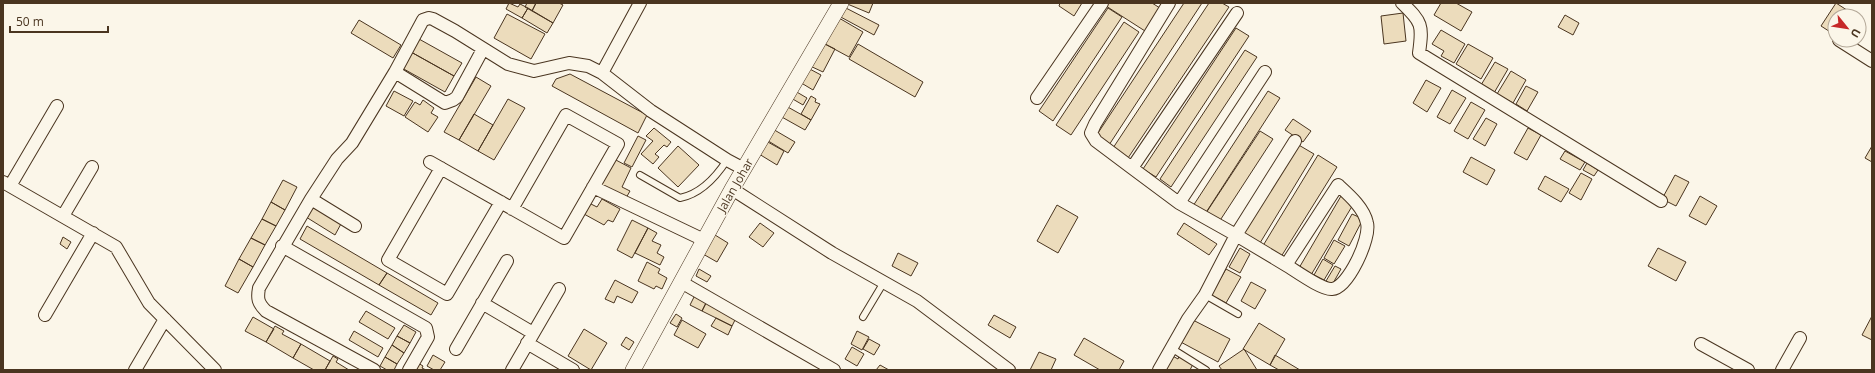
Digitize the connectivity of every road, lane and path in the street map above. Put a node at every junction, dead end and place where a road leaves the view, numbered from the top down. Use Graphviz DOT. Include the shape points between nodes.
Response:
graph roads {
  1 [pos="640,3"];
  2 [pos="841,3"];
  3 [pos="1102,3"];
  4 [pos="1402,3"];
  5 [pos="1164,5"];
  6 [pos="1237,13"];
  7 [pos="1852,48"];
  8 [pos="483,49"];
  9 [pos="1872,61"];
  10 [pos="395,72"];
  11 [pos="1265,72"];
  12 [pos="602,73"];
  13 [pos="1037,98"];
  14 [pos="57,106"];
  15 [pos="1295,141"];
  16 [pos="727,160"];
  17 [pos="92,167"];
  18 [pos="1132,168"];
  19 [pos="744,169"];
  20 [pos="640,174"];
  21 [pos="6,184"];
  22 [pos="593,187"];
  23 [pos="732,189"];
  24 [pos="311,199"];
  25 [pos="1661,201"];
  26 [pos="501,202"];
  27 [pos="1179,203"];
  28 [pos="512,209"];
  29 [pos="63,216"];
  30 [pos="356,226"];
  31 [pos="93,233"];
  32 [pos="1236,235"];
  33 [pos="704,240"];
  34 [pos="282,246"];
  35 [pos="507,261"];
  36 [pos="1286,265"];
  37 [pos="681,282"];
  38 [pos="884,282"];
  39 [pos="559,289"];
  40 [pos="1205,296"];
  41 [pos="482,303"];
  42 [pos="1238,314"];
  43 [pos="45,315"];
  44 [pos="863,317"];
  45 [pos="165,319"];
  46 [pos="530,338"];
  47 [pos="1800,338"];
  48 [pos="1701,344"];
  49 [pos="1171,348"];
  50 [pos="456,349"];
  51 [pos="135,370"];
  52 [pos="215,370"];
  53 [pos="374,370"];
  54 [pos="409,370"];
  55 [pos="512,370"];
  56 [pos="573,370"];
  57 [pos="632,370"];
  58 [pos="834,370"];
  59 [pos="1009,370"];
  60 [pos="1159,370"];
  61 [pos="1206,370"];
  62 [pos="1748,370"];
  63 [pos="1782,370"];
  1 -- 12 [label="street"];
  2 -- 19 [label="street, Jalan Johar"];
  3 -- 13 [label="street"];
  4 -- 25 [label="street" via="1418,18 1422,35 1419,53"];
  5 -- 18 [label="street" via="1091,133 1096,141"];
  6 -- 18 [label="street"];
  7 -- 9 [label="street"];
  8 -- 10 [label="street" via="460,93 450,102 445,103"];
  8 -- 10 [label="street" via="454,31 426,19 416,31"];
  8 -- 12 [label="street" via="508,64 534,71 569,62 588,66"];
  10 -- 24 [label="street" via="352,143"];
  11 -- 27 [label="street"];
  12 -- 16 [label="street" via="652,111"];
  14 -- 21 [label="street"];
  15 -- 32 [label="street"];
  16 -- 19 [label="street"];
  16 -- 20 [label="lane" via="697,192 680,198"];
  17 -- 29 [label="street"];
  18 -- 27 [label="street"];
  19 -- 23 [label="street, Jalan Johar"];
  21 -- 29 [label="street"];
  22 -- 28 [label="street" via="564,238"];
  22 -- 28 [label="street" via="618,144 566,115"];
  22 -- 33 [label="street"];
  23 -- 33 [label="street, Jalan Johar"];
  23 -- 38 [label="street" via="832,253"];
  24 -- 30 [label="street"];
  24 -- 34 [label="street"];
  26 -- 26 [label="street" via="447,294 388,260 436,165"];
  26 -- 28 [label="street"];
  27 -- 32 [label="street"];
  29 -- 31 [label="street"];
  31 -- 43 [label="street"];
  31 -- 45 [label="street" via="116,247 149,303"];
  32 -- 36 [label="street"];
  32 -- 40 [label="street"];
  33 -- 37 [label="street, Jalan Johar"];
  34 -- 53 [label="street" via="259,288 257,298 260,304 266,311"];
  34 -- 54 [label="street" via="426,328 428,337"];
  35 -- 41 [label="street"];
  36 -- 36 [label="street" via="1331,290 1345,281 1363,250 1367,237 1367,223 1351,196 1338,185"];
  37 -- 57 [label="street, Jalan Johar"];
  37 -- 58 [label="street"];
  38 -- 44 [label="lane"];
  38 -- 59 [label="street" via="917,301"];
  39 -- 46 [label="street"];
  40 -- 42 [label="lane"];
  40 -- 49 [label="street"];
  41 -- 46 [label="street"];
  41 -- 50 [label="street"];
  45 -- 51 [label="street"];
  45 -- 52 [label="street"];
  46 -- 55 [label="street"];
  46 -- 56 [label="street"];
  47 -- 63 [label="street"];
  48 -- 62 [label="street"];
  49 -- 60 [label="street"];
  49 -- 61 [label="lane"];
}
